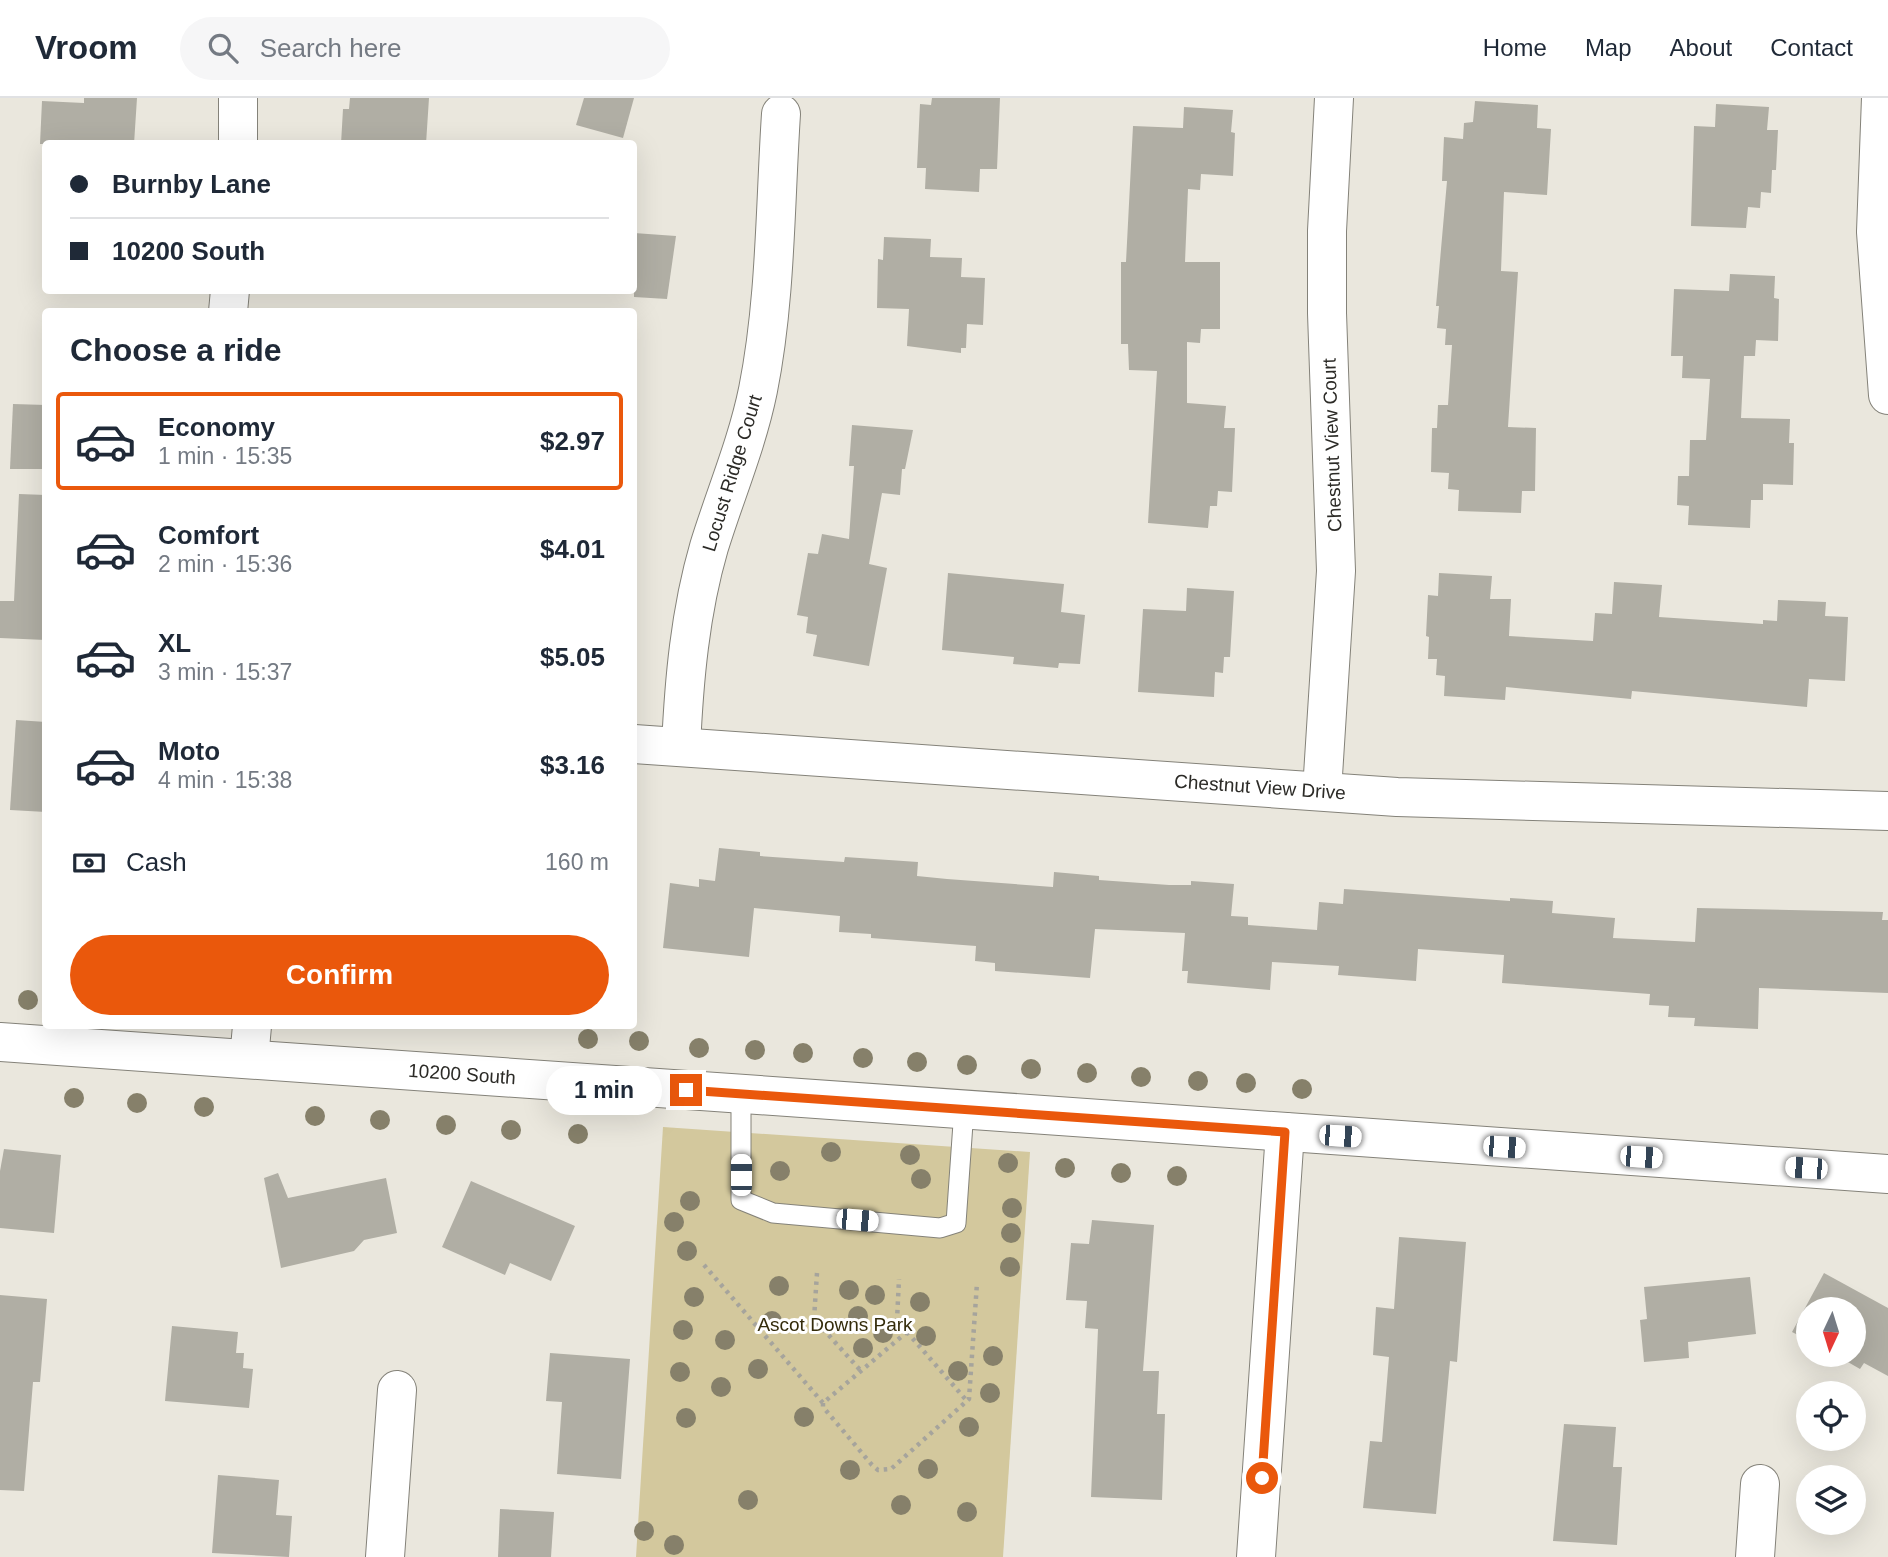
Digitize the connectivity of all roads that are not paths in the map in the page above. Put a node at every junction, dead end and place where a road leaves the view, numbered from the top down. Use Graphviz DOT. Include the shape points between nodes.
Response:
graph roads {
  1 [pos="238,98"];
  2 [pos="1334,98"];
  3 [pos="1881,98"];
  4 [pos="781,114"];
  5 [pos="238,140"];
  6 [pos="1885,339"];
  7 [pos="1888,395"];
  8 [pos="637,744"];
  9 [pos="681,747"];
  10 [pos="1322,791"];
  11 [pos="1888,811"];
  12 [pos="0,1042"];
  13 [pos="251,1042"];
  14 [pos="741,1094"];
  15 [pos="964,1109"];
  16 [pos="1285,1132"];
  17 [pos="1888,1174"];
  18 [pos="397,1390"];
  19 [pos="1760,1484"];
  20 [pos="385,1557"];
  21 [pos="1256,1557"];
  22 [pos="1755,1557"];
  1 -- 5 [label="street"];
  2 -- 10 [label="street, Chestnut View Court" via="1327,313 1336,571"];
  3 -- 6 [label="street" via="1876,232"];
  4 -- 9 [label="street, Locust Ridge Court" via="764,350 746,435 699,589"];
  6 -- 7 [label="street"];
  8 -- 9 [label="street, Chestnut View Drive"];
  9 -- 10 [label="street, Chestnut View Drive"];
  10 -- 11 [label="street, Chestnut View Drive"];
  12 -- 13 [label="street, 10200 South"];
  13 -- 14 [label="street, 10200 South"];
  14 -- 15 [label="street, 10200 South"];
  14 -- 15 [label="lane" via="741,1200 773,1213 940,1228 956,1223"];
  15 -- 16 [label="street, 10200 South"];
  16 -- 17 [label="street, 10200 South"];
  16 -- 21 [label="street"];
  18 -- 20 [label="street"];
  19 -- 22 [label="street"];
}
